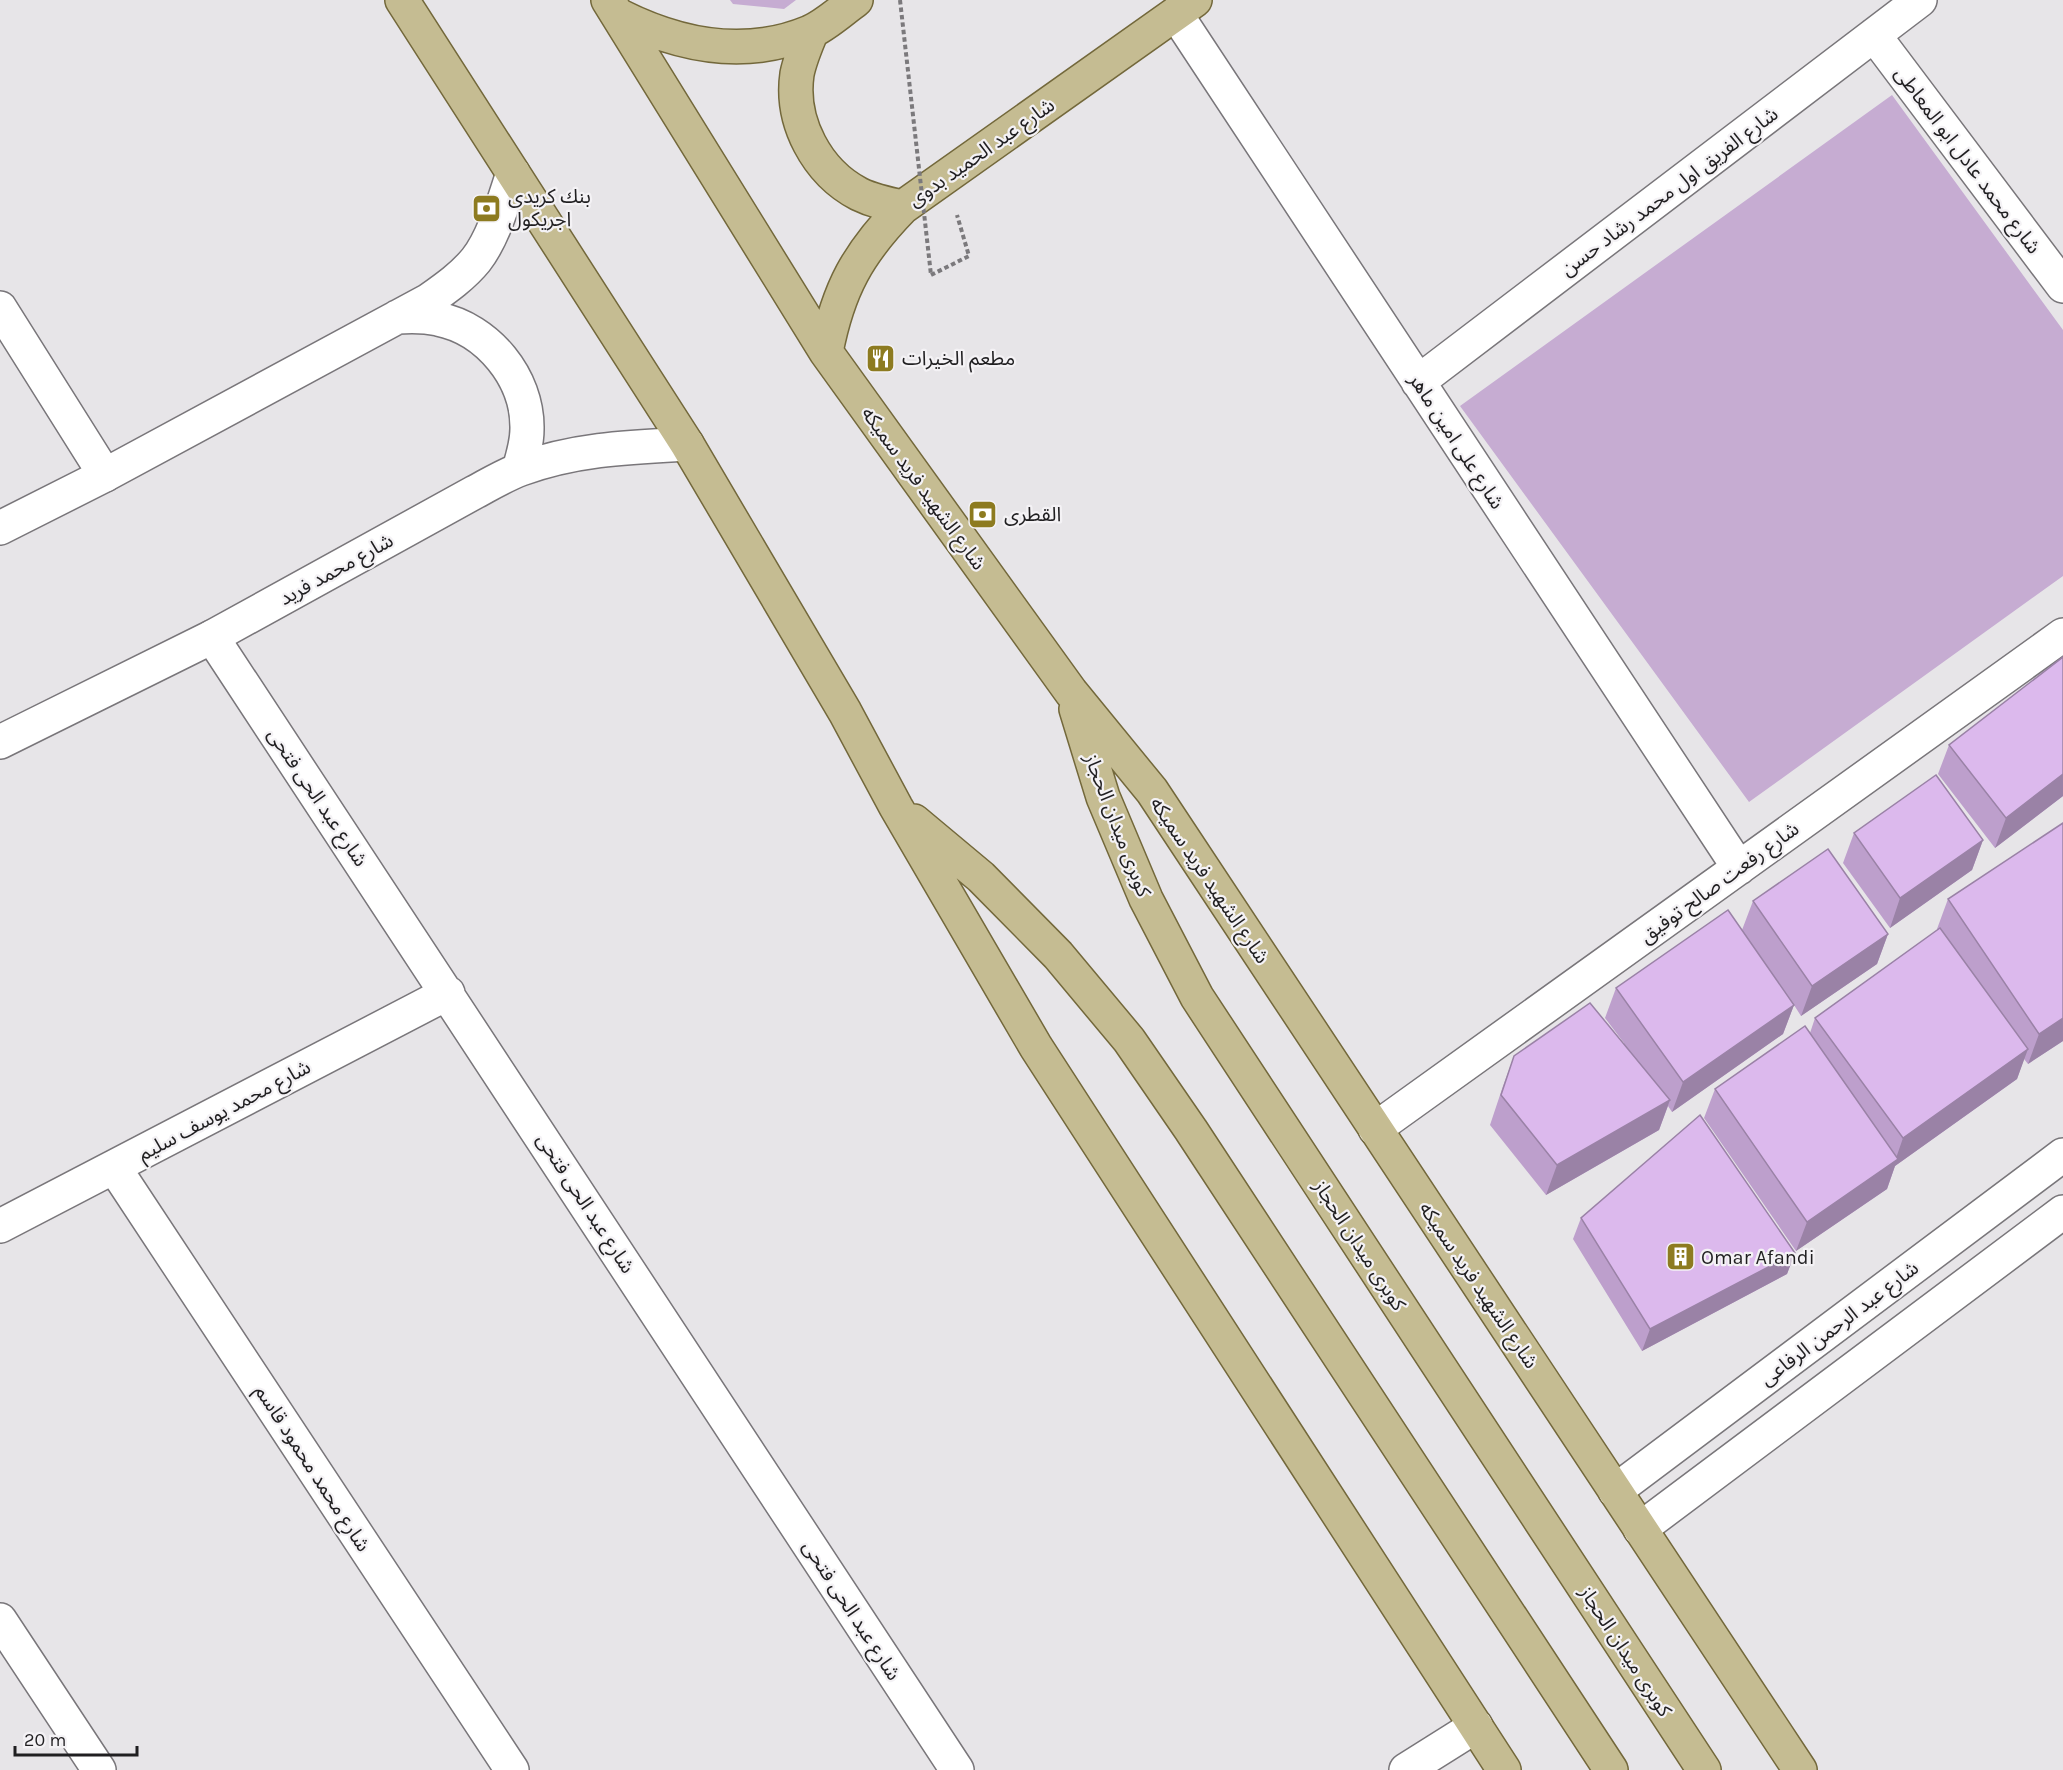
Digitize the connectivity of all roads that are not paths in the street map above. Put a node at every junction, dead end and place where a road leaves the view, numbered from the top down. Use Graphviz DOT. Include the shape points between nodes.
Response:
graph roads {
  1 [pos="402,0"];
  2 [pos="856,0"];
  3 [pos="1920,0"];
  4 [pos="1185,7"];
  5 [pos="613,8"];
  6 [pos="812,31"];
  7 [pos="1874,35"];
  8 [pos="513,173"];
  9 [pos="903,207"];
  10 [pos="2063,286"];
  11 [pos="0,308"];
  12 [pos="397,317"];
  13 [pos="826,352"];
  14 [pos="1418,382"];
  15 [pos="687,444"];
  16 [pos="519,469"];
  17 [pos="105,475"];
  18 [pos="0,528"];
  19 [pos="2063,634"];
  20 [pos="212,637"];
  21 [pos="1071,692"];
  22 [pos="0,742"];
  23 [pos="896,807"];
  24 [pos="1739,868"];
  25 [pos="448,993"];
  26 [pos="1375,1129"];
  27 [pos="2063,1155"];
  28 [pos="114,1167"];
  29 [pos="2063,1212"];
  30 [pos="0,1226"];
  31 [pos="1616,1491"];
  32 [pos="1640,1529"];
  33 [pos="6,1639"];
  34 [pos="1476,1726"];
  35 [pos="99,1770"];
  36 [pos="512,1770"];
  37 [pos="957,1770"];
  38 [pos="1406,1770"];
  39 [pos="1504,1770"];
  40 [pos="1611,1770"];
  41 [pos="1704,1770"];
  42 [pos="1800,1770"];
  1 -- 8 [label="main road"];
  2 -- 6 [label="main road"];
  3 -- 7 [label="street, شارع الفريق اول محمد رشاد حسن"];
  4 -- 9 [label="main road, شارع عبد الحميد بدوى"];
  4 -- 14 [label="street, شارع على امين ماهر"];
  5 -- 6 [label="main road" via="648,30 713,46 780,41"];
  5 -- 13 [label="main road, شارع الشهيد فريد سميكه"];
  6 -- 9 [label="main road" via="797,76 798,111 809,144 839,181 870,198"];
  7 -- 10 [label="street, شارع محمد عادل ابو المعاطى"];
  7 -- 14 [label="street, شارع الفريق اول محمد رشاد حسن"];
  8 -- 12 [label="street" via="478,258 456,281"];
  8 -- 15 [label="main road"];
  9 -- 13 [label="main road, شارع عبد الحميد بدوى" via="866,248 852,273 840,298"];
  11 -- 17 [label="street"];
  12 -- 16 [label="street" via="440,319 478,336 495,350 508,367 525,406 525,448"];
  12 -- 17 [label="street"];
  13 -- 21 [label="main road, شارع الشهيد فريد سميكه"];
  14 -- 24 [label="street, شارع على امين ماهر"];
  15 -- 16 [label="street, شارع محمد فريد" via="619,447 553,458"];
  15 -- 23 [label="main road" via="845,712"];
  16 -- 20 [label="street, شارع محمد فريد"];
  17 -- 18 [label="street"];
  19 -- 24 [label="street, شارع رفعت صالح توفيق"];
  20 -- 22 [label="street, شارع محمد فريد"];
  20 -- 25 [label="street, شارع عبد الحى فتحى"];
  21 -- 26 [label="main road, شارع الشهيد فريد سميكه" via="1152,791"];
  21 -- 41 [label="main road, كوبرى ميدان الحجاز" via="1104,797 1146,899 1197,997"];
  23 -- 34 [label="main road" via="1036,1047"];
  23 -- 40 [label="main road" via="981,877 1058,956 1129,1040"];
  24 -- 26 [label="street, شارع رفعت صالح توفيق"];
  25 -- 28 [label="street, شارع محمد يوسف سليم"];
  25 -- 37 [label="street, شارع عبد الحى فتحى"];
  26 -- 31 [label="main road, شارع الشهيد فريد سميكه"];
  27 -- 31 [label="street, شارع عبد الرحمن الرفاعى"];
  28 -- 30 [label="street, شارع محمد يوسف سليم"];
  28 -- 36 [label="street, شارع محمد محمود قاسم"];
  29 -- 32 [label="street"];
  31 -- 32 [label="main road, شارع الشهيد فريد سميكه"];
  32 -- 42 [label="main road, شارع الشهيد فريد سميكه"];
  33 -- 35 [label="street"];
  34 -- 38 [label="street"];
  34 -- 39 [label="main road"];
}
